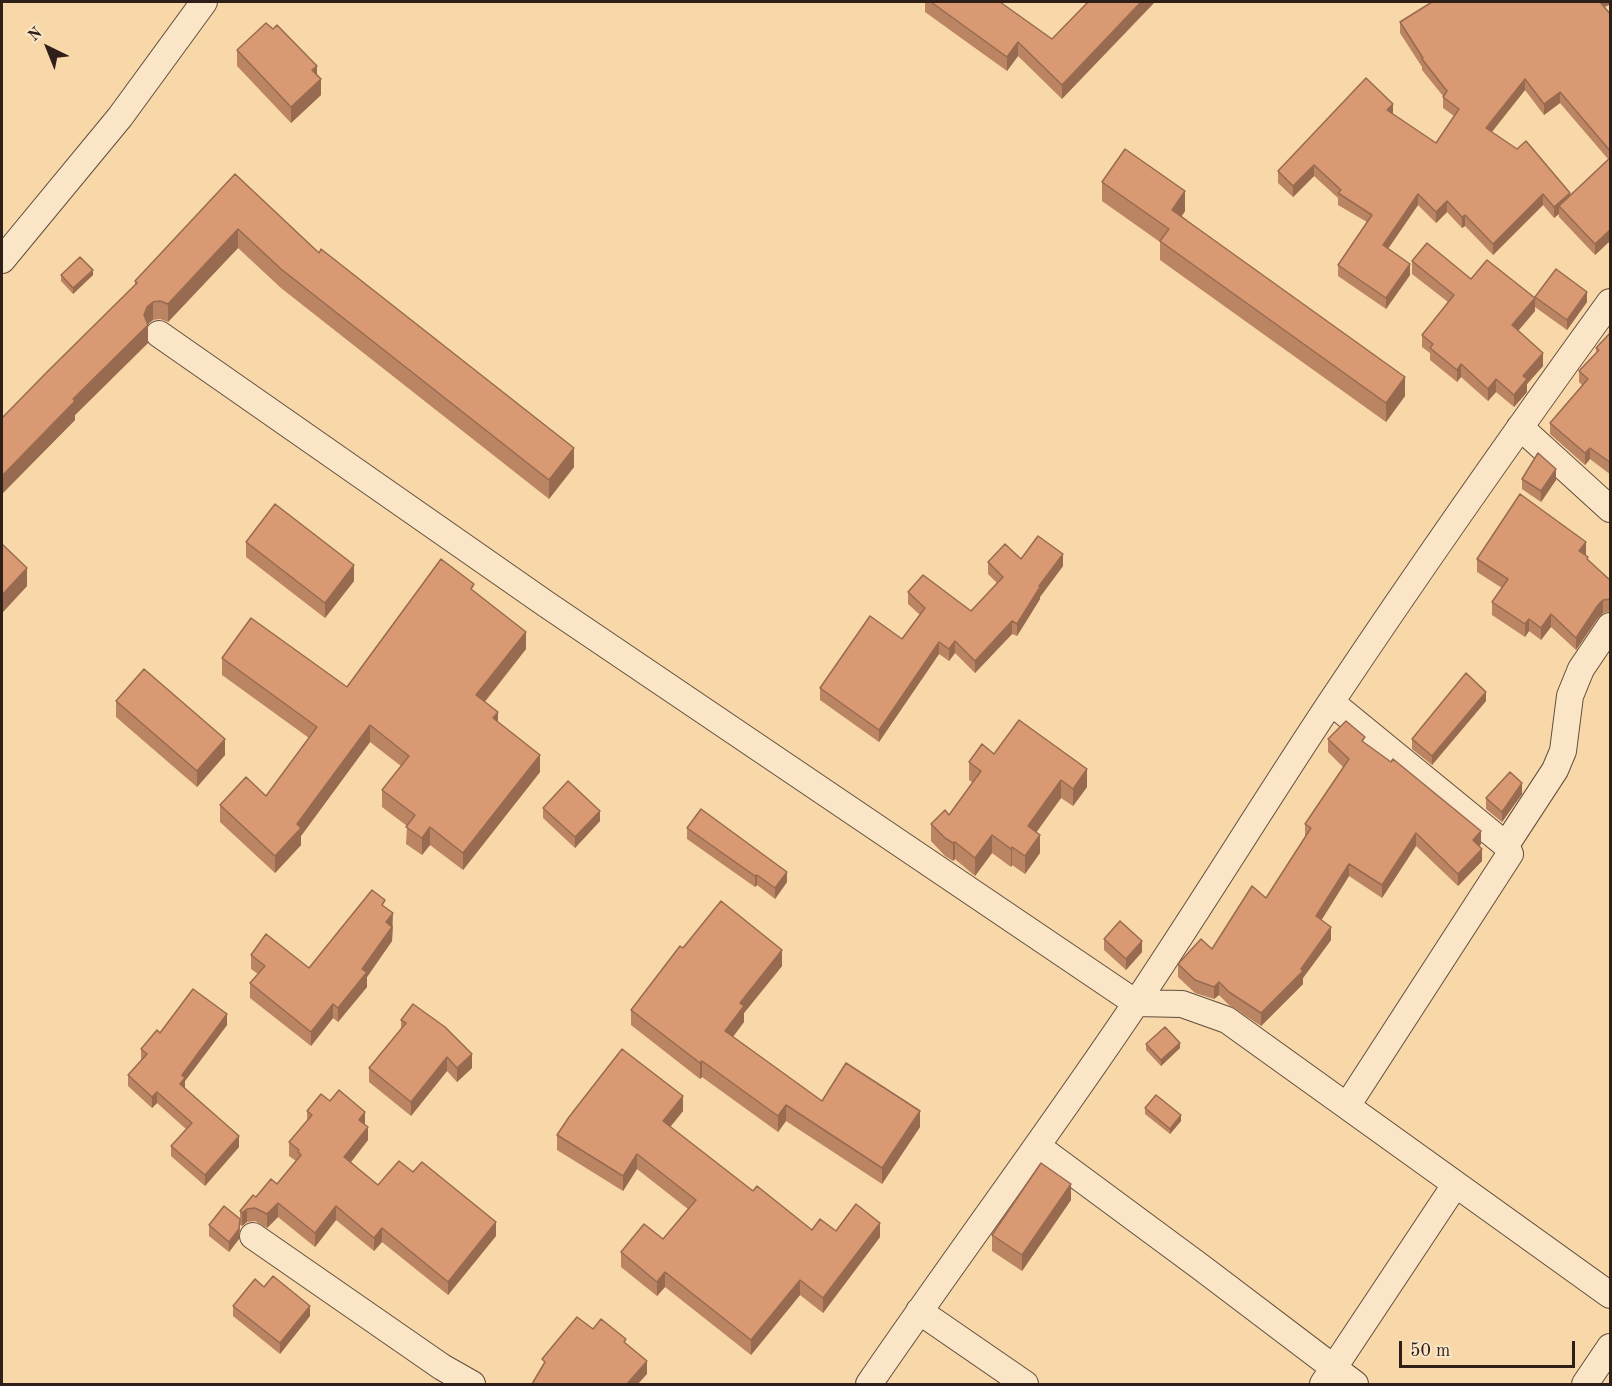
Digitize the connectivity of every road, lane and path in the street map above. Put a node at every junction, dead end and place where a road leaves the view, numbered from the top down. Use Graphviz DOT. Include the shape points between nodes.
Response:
graph roads {
  1 [pos="204,2"];
  2 [pos="2,260"];
  3 [pos="1611,302"];
  4 [pos="159,334"];
  5 [pos="1520,427"];
  6 [pos="1611,509"];
  7 [pos="1611,626"];
  8 [pos="1331,702"];
  9 [pos="1506,845"];
  10 [pos="1136,1003"];
  11 [pos="1347,1106"];
  12 [pos="1037,1146"];
  13 [pos="1455,1185"];
  14 [pos="253,1236"];
  15 [pos="1606,1284"];
  16 [pos="919,1311"];
  17 [pos="1611,1347"];
  18 [pos="1328,1377"];
  19 [pos="472,1384"];
  20 [pos="869,1384"];
  21 [pos="1025,1384"];
  22 [pos="1355,1384"];
  23 [pos="1585,1384"];
  1 -- 2 [label="street" via="120,117"];
  3 -- 5 [label="street"];
  4 -- 10 [label="street" via="546,604"];
  5 -- 6 [label="street"];
  5 -- 8 [label="street"];
  7 -- 9 [label="street" via="1581,669 1570,696 1563,751 1555,770"];
  8 -- 9 [label="street"];
  8 -- 10 [label="street"];
  9 -- 11 [label="street" via="1510,854 1505,864"];
  10 -- 11 [label="street" via="1182,1004 1227,1020"];
  10 -- 12 [label="street"];
  11 -- 13 [label="street"];
  12 -- 16 [label="street"];
  12 -- 18 [label="street" via="1202,1268"];
  13 -- 15 [label="street"];
  13 -- 18 [label="street"];
  14 -- 19 [label="street"];
  16 -- 20 [label="street"];
  16 -- 21 [label="street"];
  17 -- 23 [label="street"];
  18 -- 22 [label="street"];
}
